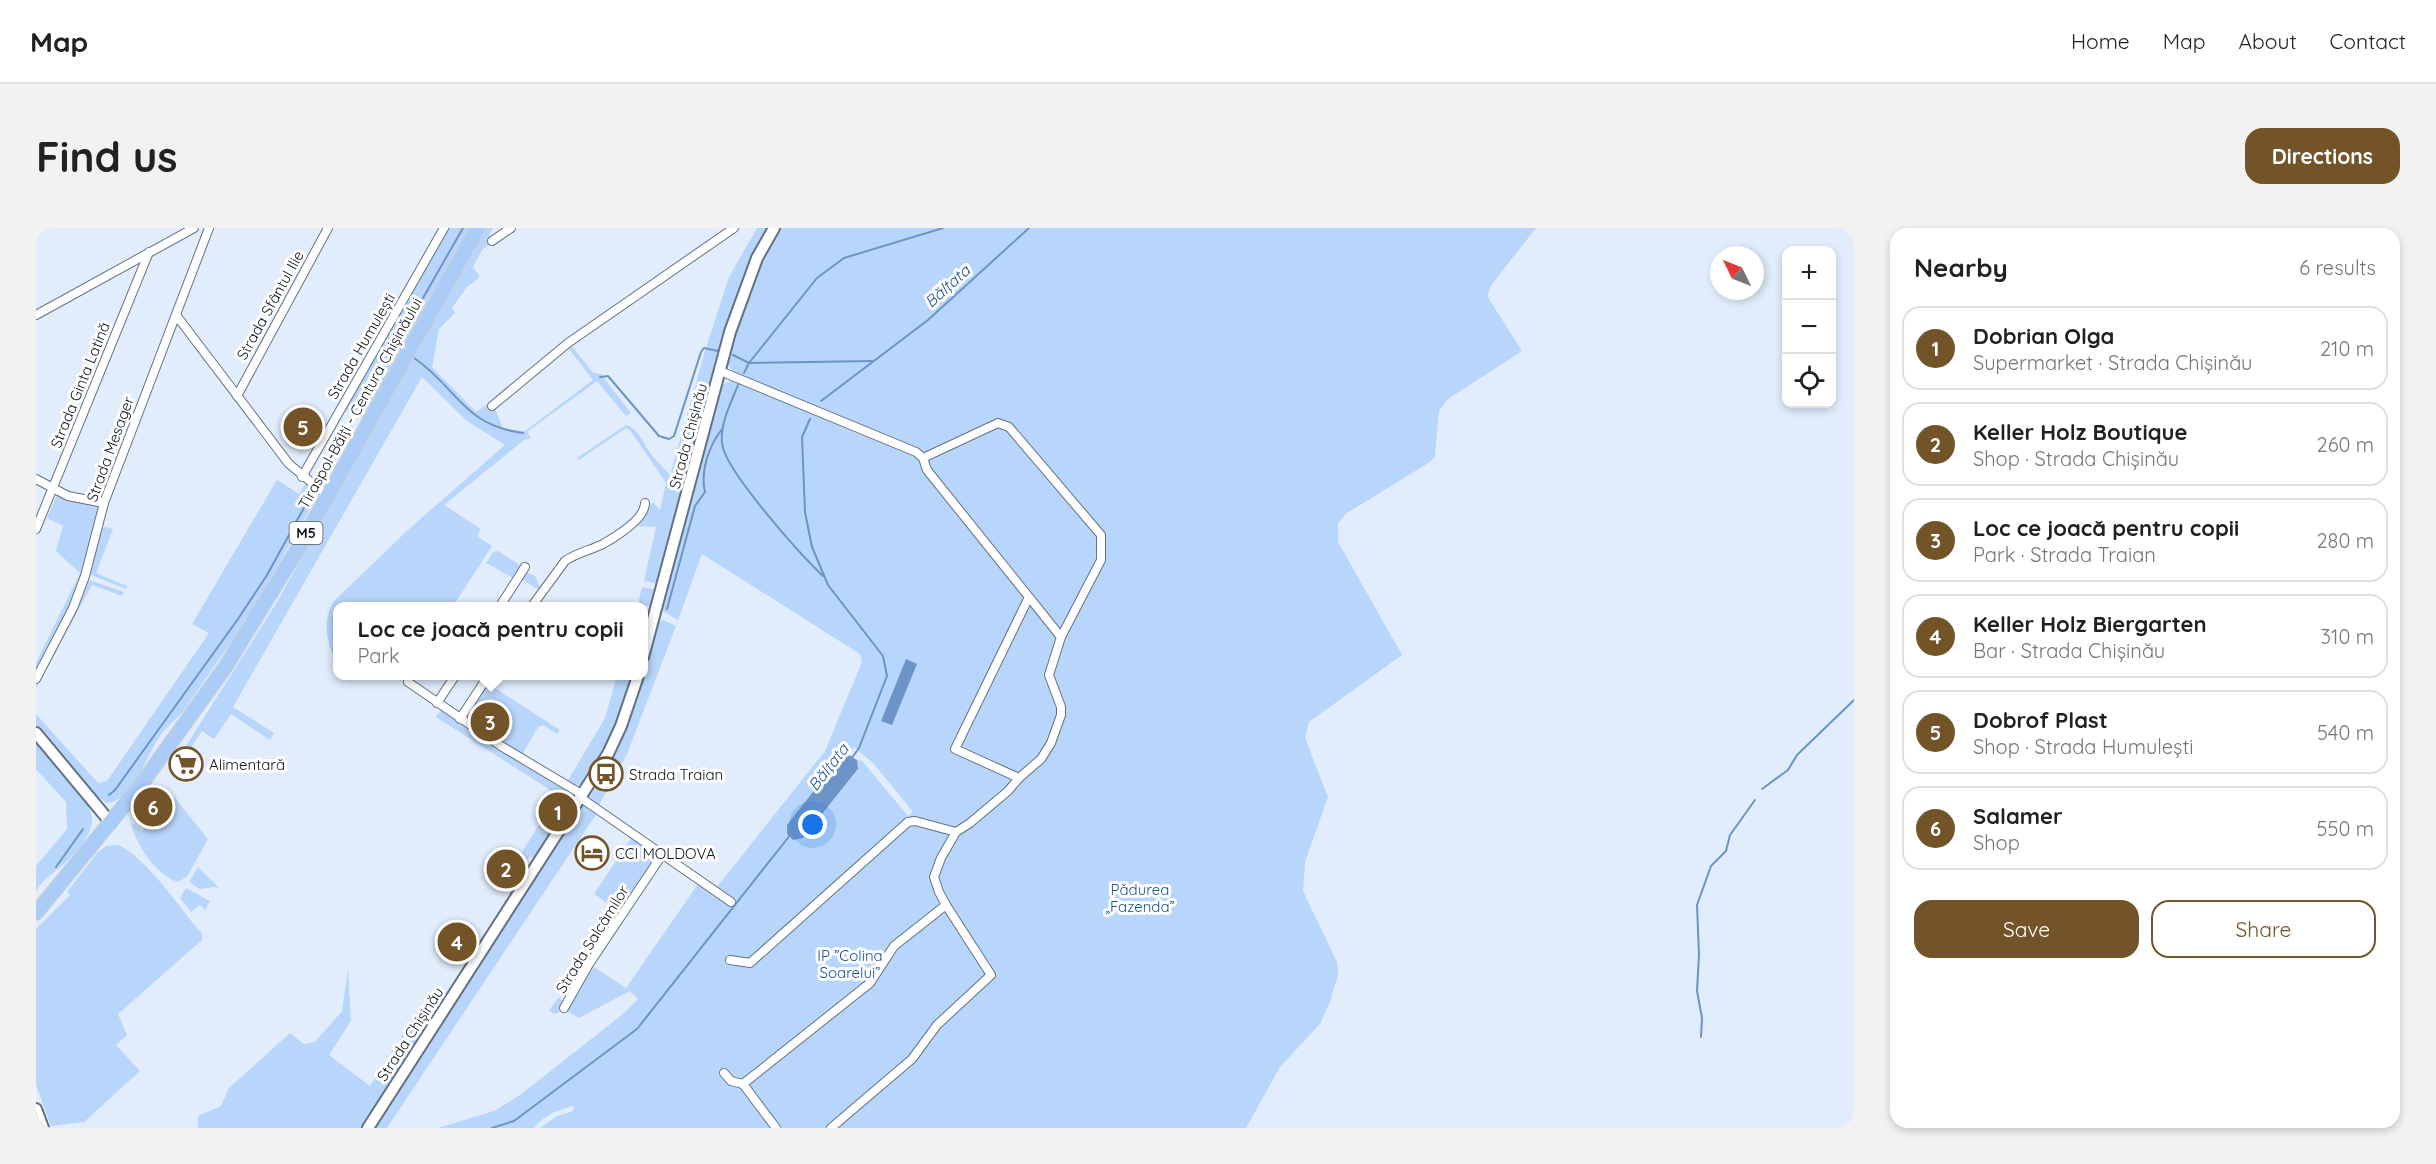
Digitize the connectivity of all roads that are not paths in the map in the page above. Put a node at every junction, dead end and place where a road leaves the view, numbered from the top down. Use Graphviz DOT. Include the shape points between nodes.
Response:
graph roads {
  1 [pos="194,228"];
  2 [pos="209,228"];
  3 [pos="328,228"];
  4 [pos="444,228"];
  5 [pos="478,228"];
  6 [pos="511,228"];
  7 [pos="734,228"];
  8 [pos="774,228"];
  9 [pos="492,241"];
  10 [pos="149,252"];
  11 [pos="36,315"];
  12 [pos="176,315"];
  13 [pos="720,371"];
  14 [pos="237,396"];
  15 [pos="492,406"];
  16 [pos="923,458"];
  17 [pos="302,477"];
  18 [pos="36,479"];
  19 [pos="53,489"];
  20 [pos="327,495"];
  21 [pos="645,502"];
  22 [pos="104,503"];
  23 [pos="36,529"];
  24 [pos="525,567"];
  25 [pos="1028,599"];
  26 [pos="503,602"];
  27 [pos="535,602"];
  28 [pos="1061,637"];
  29 [pos="648,638"];
  30 [pos="36,679"];
  31 [pos="452,680"];
  32 [pos="485,680"];
  33 [pos="636,680"];
  34 [pos="408,682"];
  35 [pos="437,703"];
  36 [pos="460,719"];
  37 [pos="36,733"];
  38 [pos="1020,778"];
  39 [pos="582,796"];
  40 [pos="111,823"];
  41 [pos="956,832"];
  42 [pos="662,855"];
  43 [pos="731,902"];
  44 [pos="946,905"];
  45 [pos="36,913"];
  46 [pos="730,960"];
  47 [pos="564,1008"];
  48 [pos="724,1073"];
  49 [pos="743,1084"];
  50 [pos="36,1109"];
  51 [pos="43,1128"];
  52 [pos="368,1128"];
  53 [pos="776,1128"];
  54 [pos="831,1128"];
  1 -- 10 [label="street"];
  2 -- 12 [label="street, Strada Mesager"];
  3 -- 14 [label="street, Strada Sfântul Ilie"];
  4 -- 17 [label="street, Strada Humulești"];
  5 -- 20 [label="highway, Tiraspol-Bălţi - Centura Chișinăului / M5"];
  6 -- 9 [label="street"];
  7 -- 15 [label="street" via="568,343"];
  8 -- 13 [label="street, Strada Chișinău" via="742,296"];
  10 -- 11 [label="street"];
  10 -- 19 [label="street, Strada Ginta Latină"];
  12 -- 14 [label="street"];
  12 -- 22 [label="street, Strada Mesager"];
  13 -- 16 [label="street"];
  13 -- 29 [label="street, Strada Chișinău"];
  14 -- 17 [label="street"];
  16 -- 25 [label="street" via="927,470"];
  16 -- 28 [label="street" via="998,423 1009,427 1101,535 1101,560"];
  17 -- 20 [label="street"];
  18 -- 19 [label="street"];
  19 -- 22 [label="street"];
  19 -- 23 [label="street, Strada Ginta Latină"];
  20 -- 40 [label="highway, Tiraspol-Bălţi - Centura Chișinăului / M5" via="226,666"];
  21 -- 27 [label="street" via="644,511 622,530 565,561"];
  22 -- 30 [label="street, Strada Mesager" via="73,608"];
  24 -- 26 [label="street"];
  25 -- 28 [label="street"];
  25 -- 38 [label="street" via="955,749"];
  28 -- 38 [label="street" via="1049,675 1061,716 1052,743"];
  31 -- 35 [label="street"];
  32 -- 36 [label="street"];
  33 -- 39 [label="street, Strada Chișinău" via="608,754"];
  34 -- 35 [label="street"];
  35 -- 36 [label="street"];
  36 -- 39 [label="street"];
  37 -- 40 [label="street"];
  38 -- 41 [label="street"];
  39 -- 42 [label="street"];
  39 -- 52 [label="street, Strada Chișinău"];
  40 -- 45 [label="highway, Tiraspol-Bălţi - Centura Chișinăului / M5"];
  41 -- 44 [label="street" via="934,877"];
  41 -- 46 [label="street" via="908,822 750,963"];
  42 -- 43 [label="street"];
  42 -- 47 [label="street, Strada Salcâmilor"];
  44 -- 49 [label="street" via="894,946 870,983"];
  44 -- 54 [label="street" via="991,975 937,1025 912,1059"];
  48 -- 49 [label="street" via="731,1081"];
  49 -- 53 [label="street"];
  50 -- 51 [label="street"];
}
